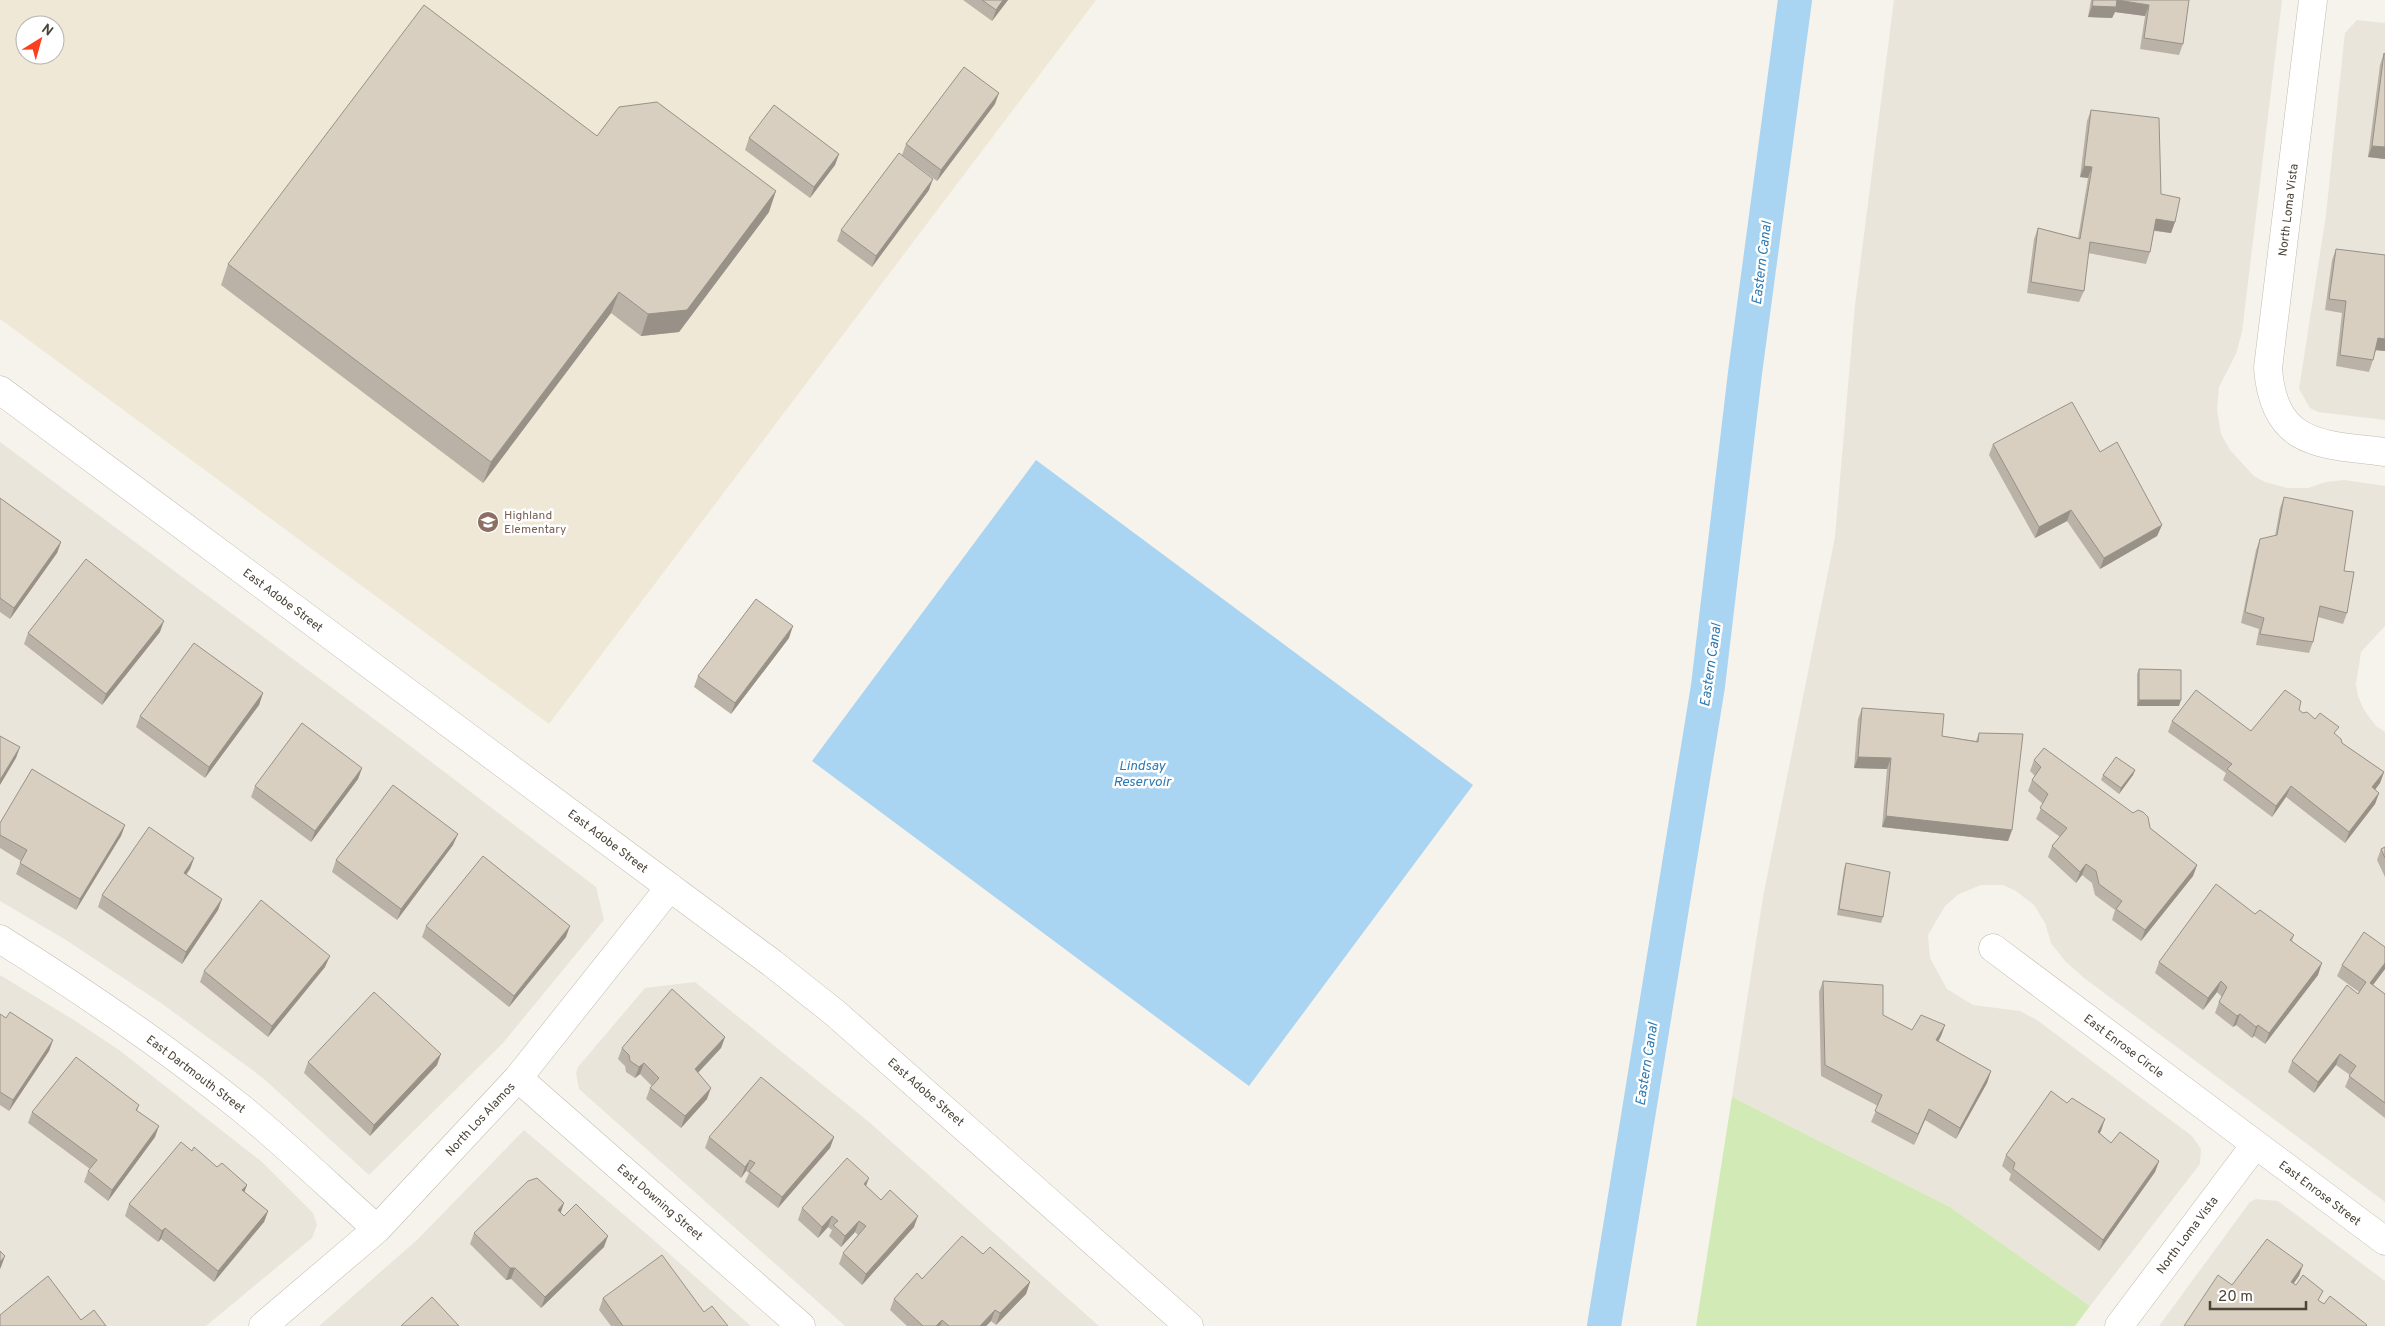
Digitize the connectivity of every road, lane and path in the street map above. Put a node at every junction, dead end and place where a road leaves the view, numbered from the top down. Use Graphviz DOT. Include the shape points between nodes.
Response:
graph roads {
  1 [pos="2314,0"];
  2 [pos="0,390"];
  3 [pos="2385,452"];
  4 [pos="670,887"];
  5 [pos="0,939"];
  6 [pos="1993,948"];
  7 [pos="518,1078"];
  8 [pos="2255,1144"];
  9 [pos="377,1229"];
  10 [pos="2385,1241"];
  11 [pos="263,1326"];
  12 [pos="801,1326"];
  13 [pos="1189,1326"];
  14 [pos="2118,1326"];
  1 -- 3 [label="street, North Loma Vista" via="2268,368 2269,386 2281,418 2307,439"];
  2 -- 4 [label="street, East Adobe Street"];
  4 -- 7 [label="street, North Los Alamos"];
  4 -- 13 [label="street, East Adobe Street" via="835,1013"];
  5 -- 9 [label="street, East Dartmouth Street" via="168,1051 243,1109"];
  6 -- 8 [label="street, East Enrose Circle"];
  7 -- 9 [label="street, North Los Alamos"];
  7 -- 12 [label="street, East Downing Street"];
  8 -- 10 [label="street, East Enrose Street"];
  8 -- 14 [label="street, North Loma Vista"];
  9 -- 11 [label="street, North Los Alamos"];
}
